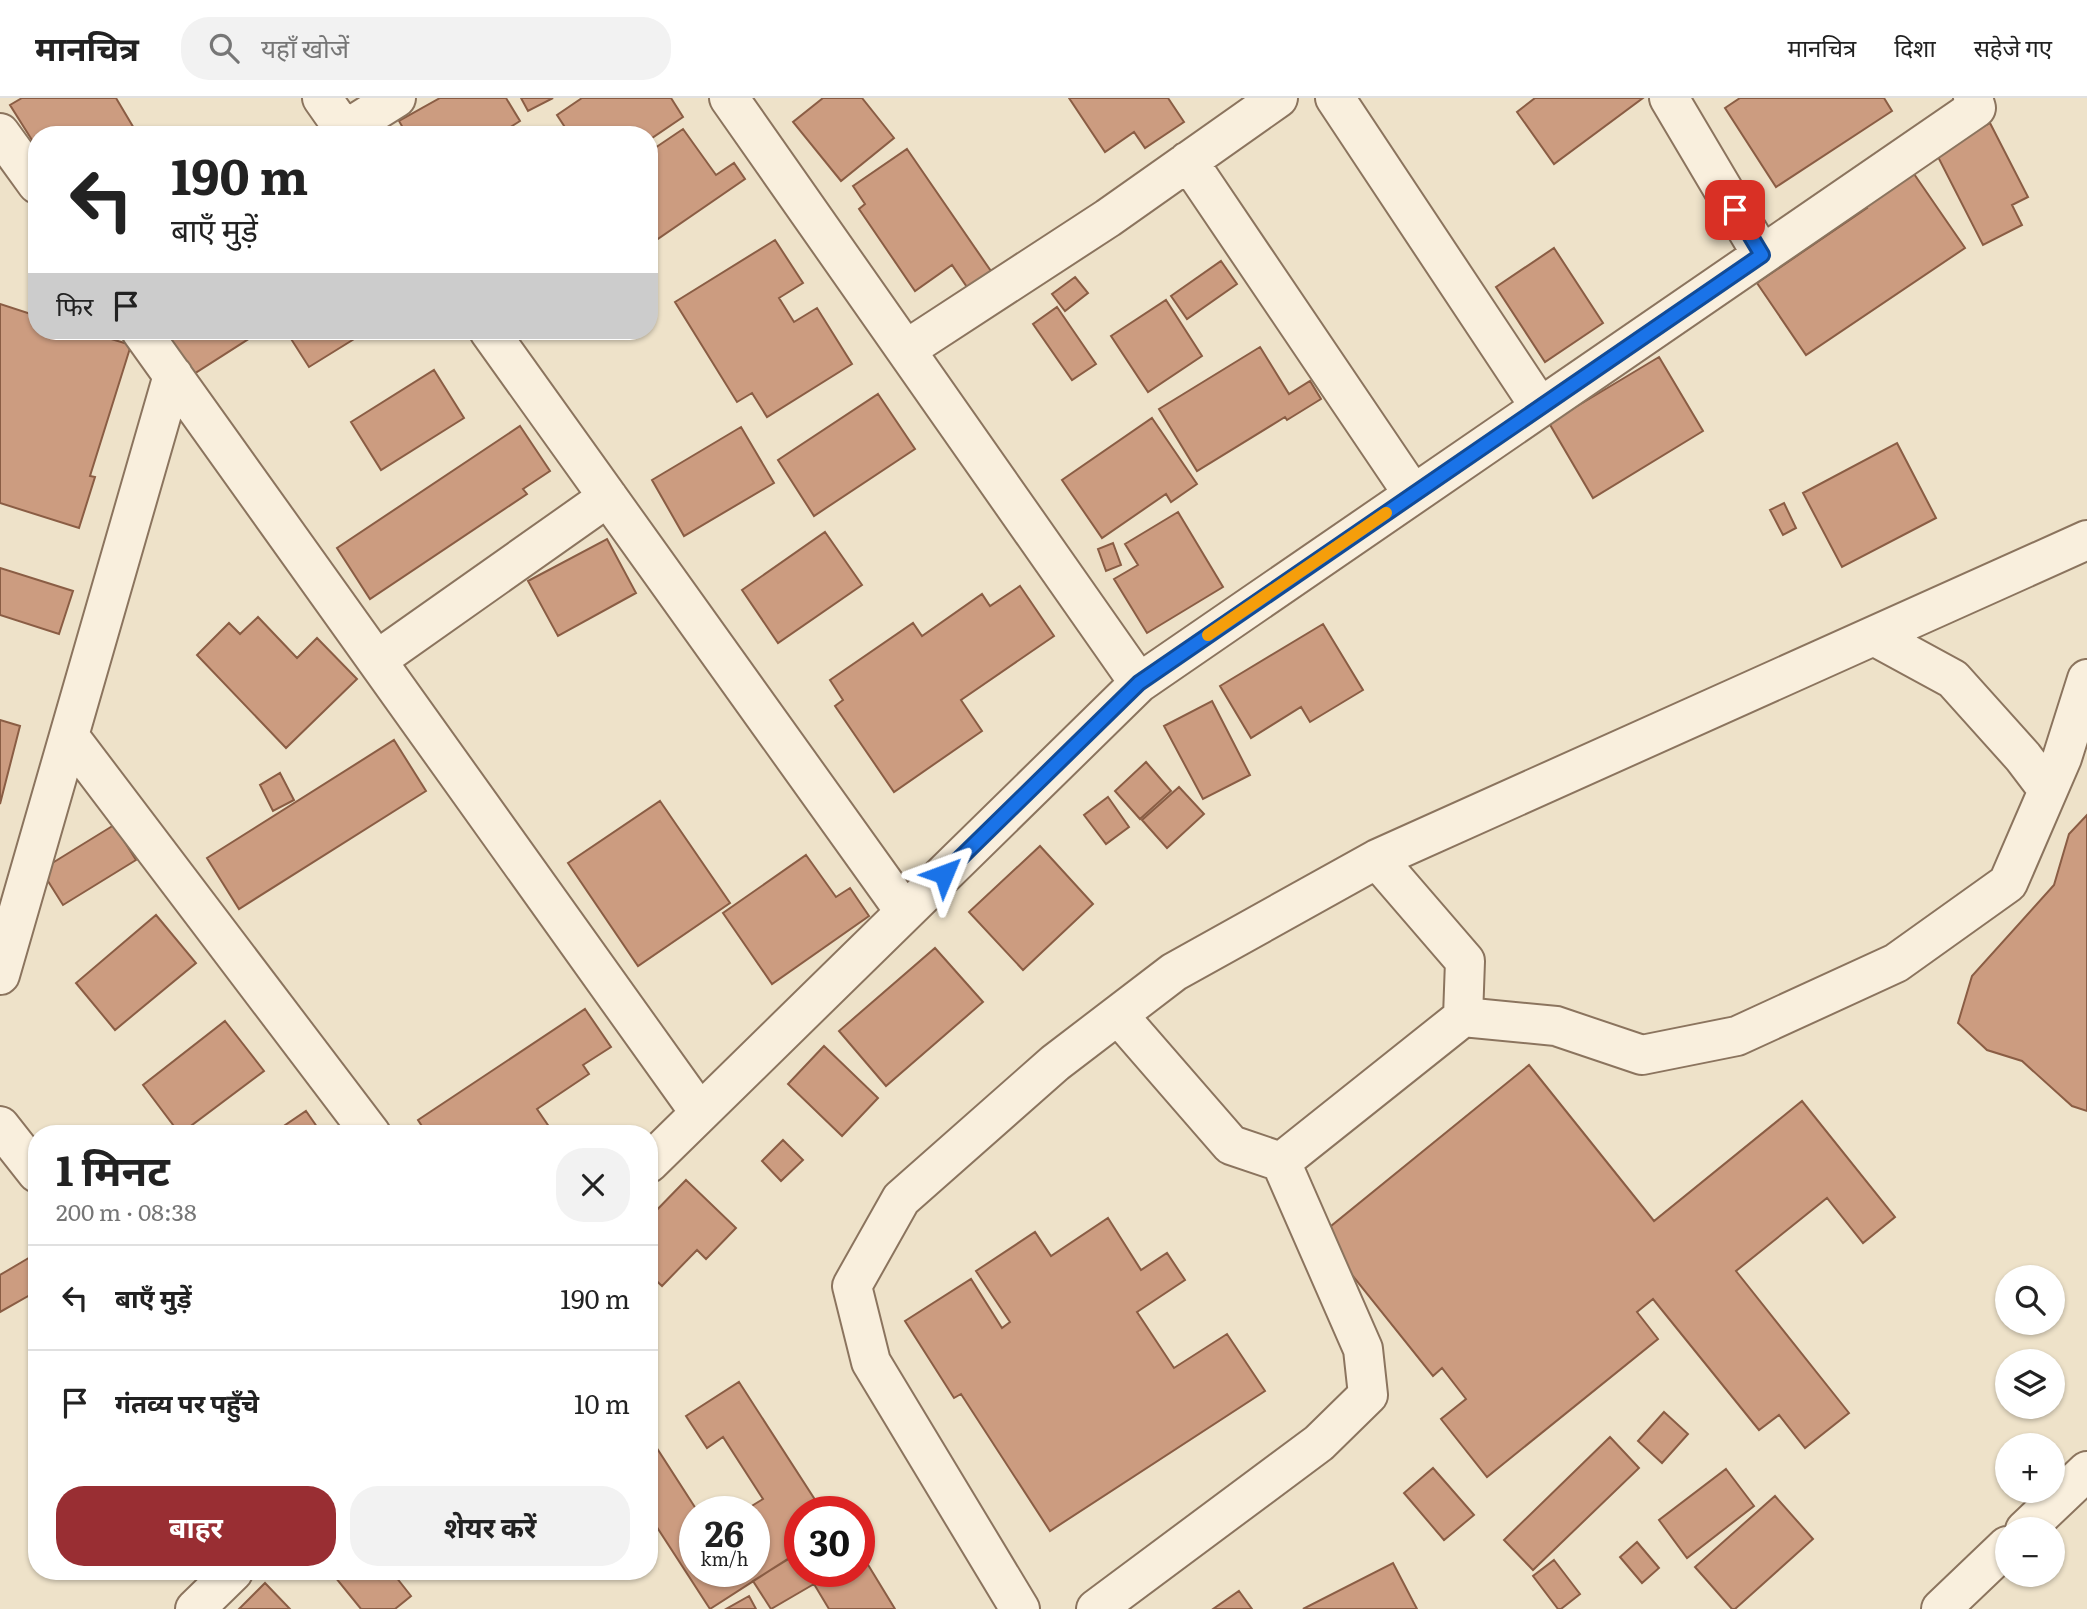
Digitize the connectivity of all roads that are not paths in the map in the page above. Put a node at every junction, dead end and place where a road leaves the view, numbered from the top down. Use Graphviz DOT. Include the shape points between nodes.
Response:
graph roads {
  1 [pos="321,98"];
  2 [pos="397,98"];
  3 [pos="729,98"];
  4 [pos="1279,98"];
  5 [pos="1335,98"];
  6 [pos="1668,98"];
  7 [pos="1973,98"];
  8 [pos="341,126"];
  9 [pos="356,126"];
  10 [pos="0,133"];
  11 [pos="1188,161"];
  12 [pos="28,172"];
  13 [pos="1762,255"];
  14 [pos="148,340"];
  15 [pos="495,340"];
  16 [pos="907,349"];
  17 [pos="173,375"];
  18 [pos="1540,407"];
  19 [pos="1413,495"];
  20 [pos="608,496"];
  21 [pos="2087,540"];
  22 [pos="1874,636"];
  23 [pos="377,660"];
  24 [pos="2087,679"];
  25 [pos="1139,683"];
  26 [pos="69,736"];
  27 [pos="2048,790"];
  28 [pos="1377,859"];
  29 [pos="905,912"];
  30 [pos="0,975"];
  31 [pos="1118,1015"];
  32 [pos="1463,1017"];
  33 [pos="700,1113"];
  34 [pos="364,1125"];
  35 [pos="0,1126"];
  36 [pos="658,1154"];
  37 [pos="28,1162"];
  38 [pos="1281,1162"];
  39 [pos="2087,1471"];
  40 [pos="2039,1517"];
  41 [pos="1995,1557"];
  42 [pos="225,1580"];
  43 [pos="195,1609"];
  44 [pos="1020,1609"];
  45 [pos="1096,1609"];
  46 [pos="1941,1609"];
  1 -- 8 [label="street"];
  2 -- 9 [label="street"];
  3 -- 16 [label="street"];
  4 -- 11 [label="street"];
  5 -- 18 [label="street"];
  6 -- 13 [label="street"];
  7 -- 13 [label="street" via="1976,108"];
  10 -- 12 [label="street"];
  11 -- 16 [label="street"];
  11 -- 19 [label="street"];
  13 -- 18 [label="street"];
  14 -- 17 [label="street"];
  15 -- 20 [label="street"];
  16 -- 25 [label="street"];
  17 -- 23 [label="street"];
  17 -- 26 [label="street"];
  18 -- 19 [label="street"];
  19 -- 25 [label="street"];
  20 -- 23 [label="street"];
  20 -- 29 [label="street"];
  21 -- 22 [label="street"];
  22 -- 27 [label="street" via="1953,679"];
  22 -- 28 [label="street"];
  23 -- 33 [label="street"];
  24 -- 27 [label="street"];
  25 -- 29 [label="street"];
  26 -- 30 [label="street"];
  26 -- 34 [label="street"];
  27 -- 32 [label="street" via="2008,883 1896,963 1737,1036 1642,1055 1556,1027"];
  28 -- 31 [label="street" via="1174,972"];
  28 -- 32 [label="street" via="1465,961"];
  29 -- 33 [label="street"];
  31 -- 38 [label="street" via="1231,1145"];
  31 -- 44 [label="street" via="1055,1063 901,1199 852,1286 871,1362"];
  32 -- 38 [label="street"];
  33 -- 36 [label="street"];
  35 -- 37 [label="street"];
  38 -- 45 [label="street" via="1363,1349 1368,1395 1319,1443"];
  39 -- 40 [label="street"];
  41 -- 46 [label="street"];
  42 -- 43 [label="street"];
}
